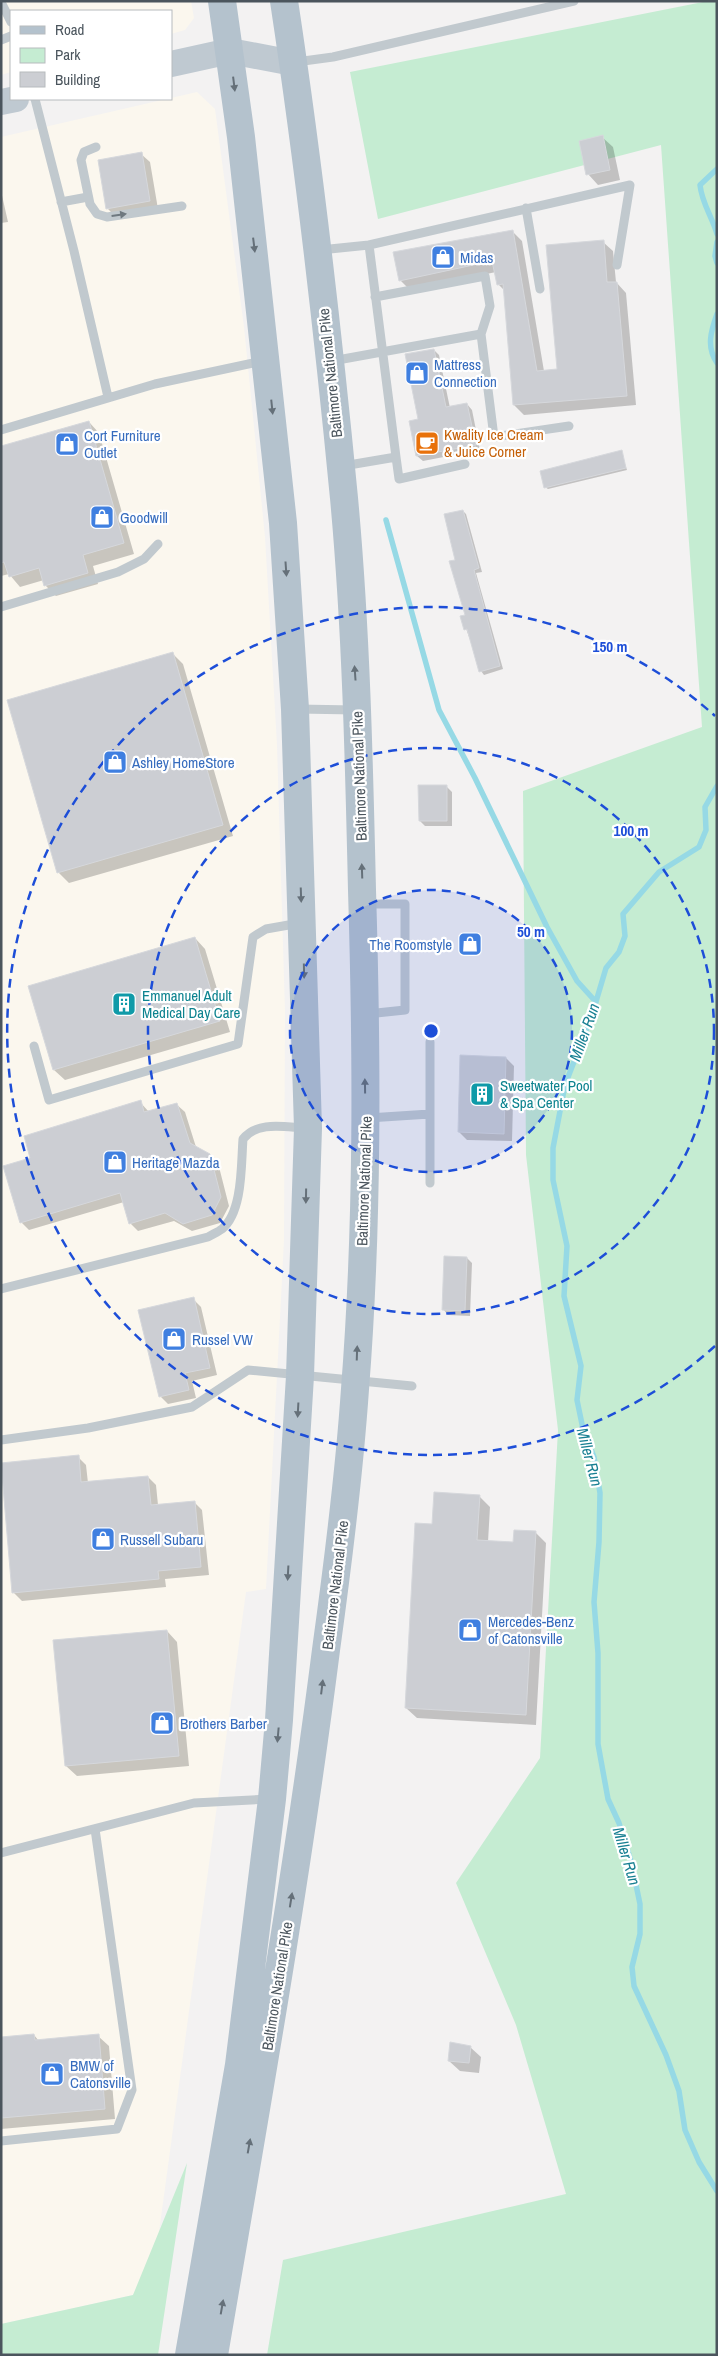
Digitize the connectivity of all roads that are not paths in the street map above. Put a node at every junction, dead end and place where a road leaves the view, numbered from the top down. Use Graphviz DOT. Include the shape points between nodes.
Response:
graph roads {
  1 [pos="222,1"];
  2 [pos="284,1"];
  3 [pos="574,1"];
  4 [pos="1,2"];
  5 [pos="10,20"];
  6 [pos="230,50"];
  7 [pos="293,63"];
  8 [pos="172,64"];
  9 [pos="35,100"];
  10 [pos="96,147"];
  11 [pos="88,196"];
  12 [pos="62,202"];
  13 [pos="182,206"];
  14 [pos="526,208"];
  15 [pos="369,245"];
  16 [pos="318,250"];
  17 [pos="617,265"];
  18 [pos="540,289"];
  19 [pos="375,297"];
  20 [pos="481,334"];
  21 [pos="381,352"];
  22 [pos="267,360"];
  23 [pos="329,362"];
  24 [pos="108,397"];
  25 [pos="569,426"];
  26 [pos="1,430"];
  27 [pos="396,458"];
  28 [pos="465,464"];
  29 [pos="340,467"];
  30 [pos="158,544"];
  31 [pos="1,607"];
  32 [pos="295,709"];
  33 [pos="358,710"];
  34 [pos="363,904"];
  35 [pos="302,923"];
  36 [pos="364,1014"];
  37 [pos="430,1042"];
  38 [pos="34,1046"];
  39 [pos="430,1114"];
  40 [pos="365,1118"];
  41 [pos="308,1128"];
  42 [pos="430,1183"];
  43 [pos="1,1289"];
  44 [pos="300,1376"];
  45 [pos="356,1380"];
  46 [pos="412,1386"];
  47 [pos="1,1440"];
  48 [pos="272,1798"];
  49 [pos="95,1828"];
  50 [pos="1,1853"];
  51 [pos="1,2141"];
  52 [pos="189,2355"];
  53 [pos="214,2355"];
  1 -- 6 [label="main road, Baltimore National Pike"];
  2 -- 7 [label="main road, Baltimore National Pike"];
  3 -- 7 [label="lane" via="333,57"];
  4 -- 5 [label="lane"];
  6 -- 7 [label="street"];
  6 -- 8 [label="street"];
  6 -- 22 [label="main road, Baltimore National Pike, one-way"];
  7 -- 16 [label="main road, Baltimore National Pike"];
  9 -- 12 [label="lane"];
  10 -- 11 [label="lane" via="84,152 81,160"];
  11 -- 12 [label="lane"];
  11 -- 13 [label="lane, one-way" via="93,209 101,216"];
  12 -- 24 [label="lane"];
  14 -- 15 [label="lane"];
  14 -- 17 [label="lane" via="630,185"];
  14 -- 18 [label="lane"];
  15 -- 16 [label="lane"];
  15 -- 19 [label="lane"];
  16 -- 23 [label="main road, Baltimore National Pike"];
  19 -- 20 [label="lane" via="485,276 490,306"];
  19 -- 21 [label="lane"];
  20 -- 21 [label="lane"];
  20 -- 25 [label="lane" via="494,437"];
  21 -- 23 [label="lane"];
  21 -- 27 [label="lane"];
  22 -- 24 [label="lane"];
  22 -- 32 [label="main road, Baltimore National Pike, one-way" via="284,524"];
  23 -- 29 [label="main road, Baltimore National Pike"];
  24 -- 26 [label="lane"];
  27 -- 28 [label="lane" via="398,480"];
  27 -- 29 [label="lane"];
  33 -- 29 [label="main road, Baltimore National Pike, one-way"];
  30 -- 31 [label="lane" via="144,559 118,572"];
  32 -- 33 [label="lane"];
  32 -- 35 [label="main road, Baltimore National Pike, one-way"];
  34 -- 33 [label="main road, Baltimore National Pike, one-way"];
  34 -- 36 [label="main road, Baltimore National Pike"];
  34 -- 36 [label="lane" via="405,904 405,1010"];
  35 -- 38 [label="lane" via="266,929 253,937 238,1044 49,1100"];
  35 -- 41 [label="main road, Baltimore National Pike, one-way"];
  40 -- 36 [label="main road, Baltimore National Pike, one-way"];
  37 -- 39 [label="lane"];
  39 -- 40 [label="lane"];
  39 -- 42 [label="lane"];
  45 -- 40 [label="main road, Baltimore National Pike, one-way"];
  41 -- 43 [label="lane" via="273,1126 249,1132 243,1140 237,1204 223,1229 208,1237"];
  41 -- 44 [label="main road, Baltimore National Pike, one-way"];
  44 -- 45 [label="lane"];
  44 -- 47 [label="lane" via="248,1370 192,1407 88,1428"];
  44 -- 48 [label="main road, Baltimore National Pike, one-way"];
  45 -- 46 [label="lane"];
  53 -- 45 [label="main road, Baltimore National Pike, one-way" via="306,1798 343,1525"];
  48 -- 49 [label="lane" via="194,1804"];
  48 -- 52 [label="main road, Baltimore National Pike" via="238,2065"];
  49 -- 50 [label="lane"];
  49 -- 51 [label="lane" via="132,2090 117,2129"];
}
